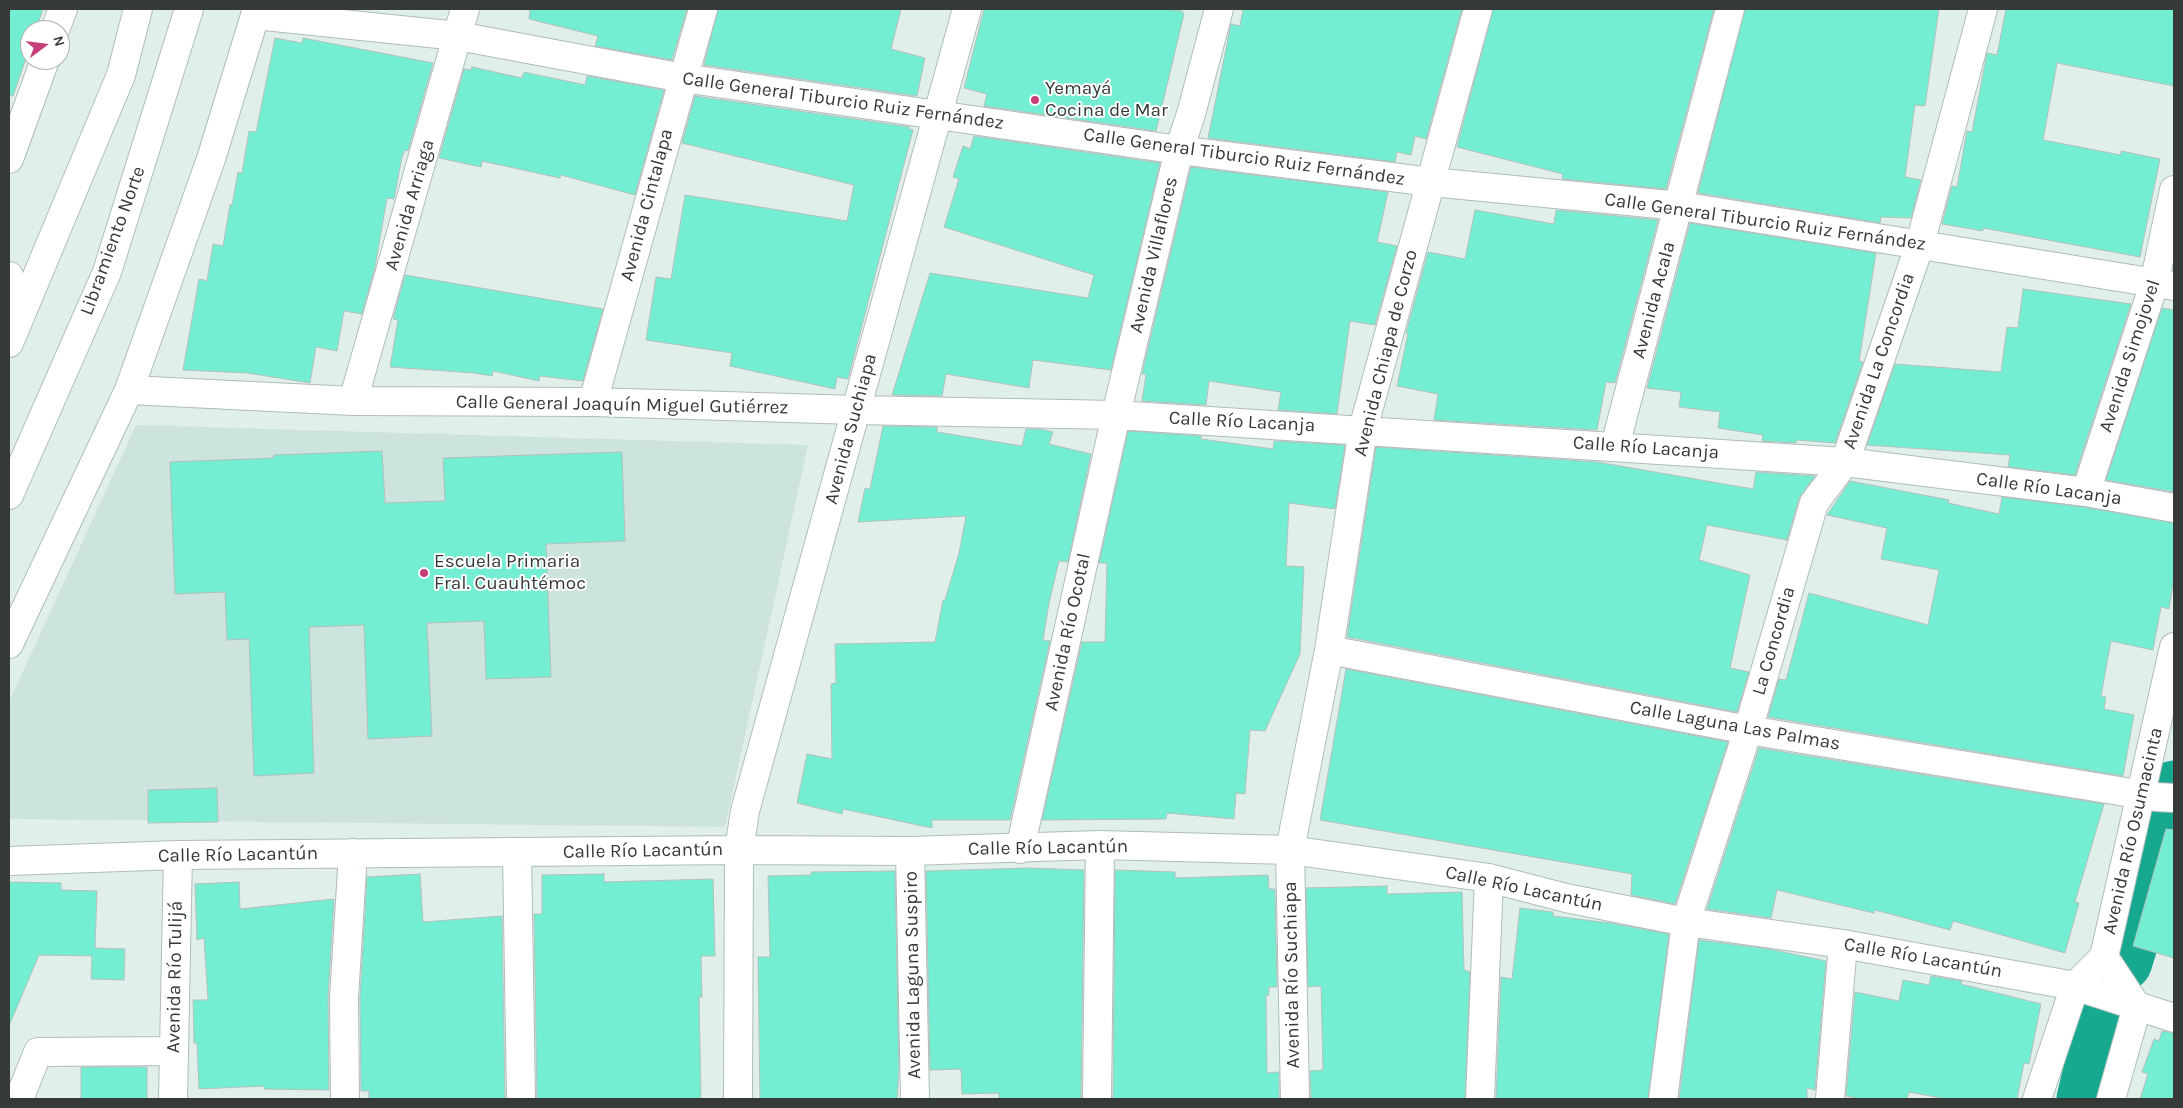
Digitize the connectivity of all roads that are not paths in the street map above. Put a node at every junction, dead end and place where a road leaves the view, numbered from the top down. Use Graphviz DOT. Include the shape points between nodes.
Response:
graph roads {
  1 [pos="138,9"];
  2 [pos="189,9"];
  3 [pos="465,9"];
  4 [pos="704,9"];
  5 [pos="967,9"];
  6 [pos="1219,9"];
  7 [pos="1478,9"];
  8 [pos="1730,9"];
  9 [pos="1983,9"];
  10 [pos="256,12"];
  11 [pos="458,36"];
  12 [pos="41,70"];
  13 [pos="682,78"];
  14 [pos="936,115"];
  15 [pos="1179,150"];
  16 [pos="9,159"];
  17 [pos="1431,182"];
  18 [pos="2174,190"];
  19 [pos="1680,206"];
  20 [pos="1920,244"];
  21 [pos="9,276"];
  22 [pos="2164,285"];
  23 [pos="23,310"];
  24 [pos="9,343"];
  25 [pos="129,390"];
  26 [pos="353,401"];
  27 [pos="592,402"];
  28 [pos="856,410"];
  29 [pos="1116,415"];
  30 [pos="1363,429"];
  31 [pos="1615,446"];
  32 [pos="1845,462"];
  33 [pos="2086,492"];
  34 [pos="9,495"];
  35 [pos="1814,503"];
  36 [pos="2174,508"];
  37 [pos="9,644"];
  38 [pos="2174,647"];
  39 [pos="1329,650"];
  40 [pos="1748,730"];
  41 [pos="2158,796"];
  42 [pos="1100,846"];
  43 [pos="1020,849"];
  44 [pos="739,850"];
  45 [pos="1290,850"];
  46 [pos="910,851"];
  47 [pos="517,852"];
  48 [pos="353,853"];
  49 [pos="178,854"];
  50 [pos="9,861"];
  51 [pos="1489,878"];
  52 [pos="1686,922"];
  53 [pos="1843,944"];
  54 [pos="2104,957"];
  55 [pos="2075,986"];
  56 [pos="2137,1007"];
  57 [pos="2174,1018"];
  58 [pos="173,1051"];
  59 [pos="19,1099"];
  60 [pos="173,1099"];
  61 [pos="345,1099"];
  62 [pos="521,1099"];
  63 [pos="738,1099"];
  64 [pos="915,1099"];
  65 [pos="1098,1099"];
  66 [pos="1295,1099"];
  67 [pos="1480,1099"];
  68 [pos="1663,1099"];
  69 [pos="1830,1099"];
  70 [pos="2037,1099"];
  71 [pos="2112,1099"];
  1 -- 23 [label="main road" via="121,75"];
  2 -- 34 [label="main road, Libramiento Norte" via="107,272"];
  3 -- 11 [label="main road, Avenida Arriaga"];
  4 -- 13 [label="main road, Avenida Cintalapa"];
  5 -- 14 [label="main road, Avenida Suchiapa"];
  6 -- 15 [label="main road, Avenida Villaflores"];
  7 -- 17 [label="main road, Avenida Chiapa de Corzo"];
  8 -- 19 [label="main road, Avenida Acala" via="1698,124"];
  9 -- 20 [label="main road, Avenida La Concordia"];
  10 -- 11 [label="main road, Calle General Tiburcio Ruiz Fernández"];
  10 -- 25 [label="main road" via="210,159"];
  11 -- 13 [label="main road, Calle General Tiburcio Ruiz Fernández"];
  11 -- 26 [label="main road, Avenida Arriaga"];
  12 -- 16 [label="main road"];
  13 -- 14 [label="main road, Calle General Tiburcio Ruiz Fernández"];
  13 -- 27 [label="main road, Avenida Cintalapa"];
  14 -- 15 [label="main road, Calle General Tiburcio Ruiz Fernández"];
  14 -- 28 [label="main road, Avenida Suchiapa"];
  15 -- 17 [label="main road, Calle General Tiburcio Ruiz Fernández"];
  15 -- 29 [label="main road, Avenida Villaflores"];
  17 -- 19 [label="main road, Calle General Tiburcio Ruiz Fernández"];
  17 -- 30 [label="main road, Avenida Chiapa de Corzo"];
  18 -- 22 [label="main road, Avenida Simojovel"];
  19 -- 20 [label="main road, Calle General Tiburcio Ruiz Fernández"];
  19 -- 31 [label="main road, Avenida Acala"];
  20 -- 22 [label="main road, Calle General Tiburcio Ruiz Fernández"];
  20 -- 32 [label="main road, Avenida La Concordia"];
  21 -- 23 [label="main road"];
  22 -- 33 [label="main road, Avenida Simojovel"];
  23 -- 24 [label="main road"];
  25 -- 26 [label="main road, Calle General Joaquín Miguel Gutiérrez"];
  25 -- 37 [label="main road"];
  26 -- 27 [label="main road, Calle General Joaquín Miguel Gutiérrez"];
  27 -- 28 [label="main road, Calle General Joaquín Miguel Gutiérrez"];
  28 -- 29 [label="main road, Calle General Joaquín Miguel Gutiérrez"];
  28 -- 44 [label="main road, Avenida Suchiapa" via="745,811"];
  29 -- 30 [label="main road, Calle Río Lacanja"];
  29 -- 43 [label="main road, Avenida Río Ocotal"];
  30 -- 31 [label="main road, Calle Río Lacanja"];
  30 -- 39 [label="main road, Avenida Chiapa de Corzo"];
  31 -- 32 [label="main road, Calle Río Lacanja"];
  32 -- 33 [label="main road, Calle Río Lacanja"];
  32 -- 35 [label="main road, Avenida La Concordia"];
  33 -- 36 [label="main road, Calle Río Lacanja"];
  35 -- 40 [label="main road, La Concordia"];
  38 -- 41 [label="main road, Avenida Río Osumacinta"];
  39 -- 40 [label="main road, Calle Laguna Las Palmas"];
  39 -- 45 [label="main road, Avenida Chiapa de Corzo"];
  40 -- 41 [label="main road, Calle Laguna Las Palmas"];
  40 -- 52 [label="main road, La Concordia"];
  41 -- 54 [label="main road, Avenida Río Osumacinta"];
  42 -- 43 [label="main road, Calle Río Lacantún"];
  42 -- 45 [label="main road, Calle Río Lacantún"];
  42 -- 65 [label="main road"];
  43 -- 46 [label="main road, Calle Río Lacantún"];
  44 -- 46 [label="main road, Calle Río Lacantún"];
  44 -- 47 [label="main road, Calle Río Lacantún"];
  44 -- 63 [label="main road, Avenida Suchiapa"];
  45 -- 51 [label="main road, Calle Río Lacantún"];
  45 -- 66 [label="main road, Avenida Río Suchiapa"];
  46 -- 64 [label="main road, Avenida Laguna Suspiro"];
  47 -- 48 [label="main road, Calle Río Lacantún"];
  47 -- 62 [label="main road"];
  48 -- 49 [label="main road, Calle Río Lacantún"];
  48 -- 61 [label="main road" via="344,998"];
  49 -- 50 [label="main road, Calle Río Lacantún"];
  49 -- 58 [label="main road, Avenida Río Tulijá"];
  51 -- 52 [label="main road, Calle Río Lacantún" via="1566,898"];
  51 -- 67 [label="main road"];
  52 -- 53 [label="main road, Calle Río Lacantún"];
  52 -- 68 [label="main road, La Concordia"];
  53 -- 55 [label="main road, Calle Río Lacantún"];
  53 -- 69 [label="main road"];
  54 -- 55 [label="main road, Avenida Río Osumacinta"];
  54 -- 56 [label="main road, Avenida Río Osumacinta"];
  55 -- 56 [label="main road, Calle Río Lacantún"];
  55 -- 70 [label="main road"];
  56 -- 57 [label="main road, Calle Río Lacantún"];
  56 -- 71 [label="main road"];
  58 -- 59 [label="main road" via="38,1052"];
  58 -- 60 [label="main road, Avenida Río Tulijá"];
}
